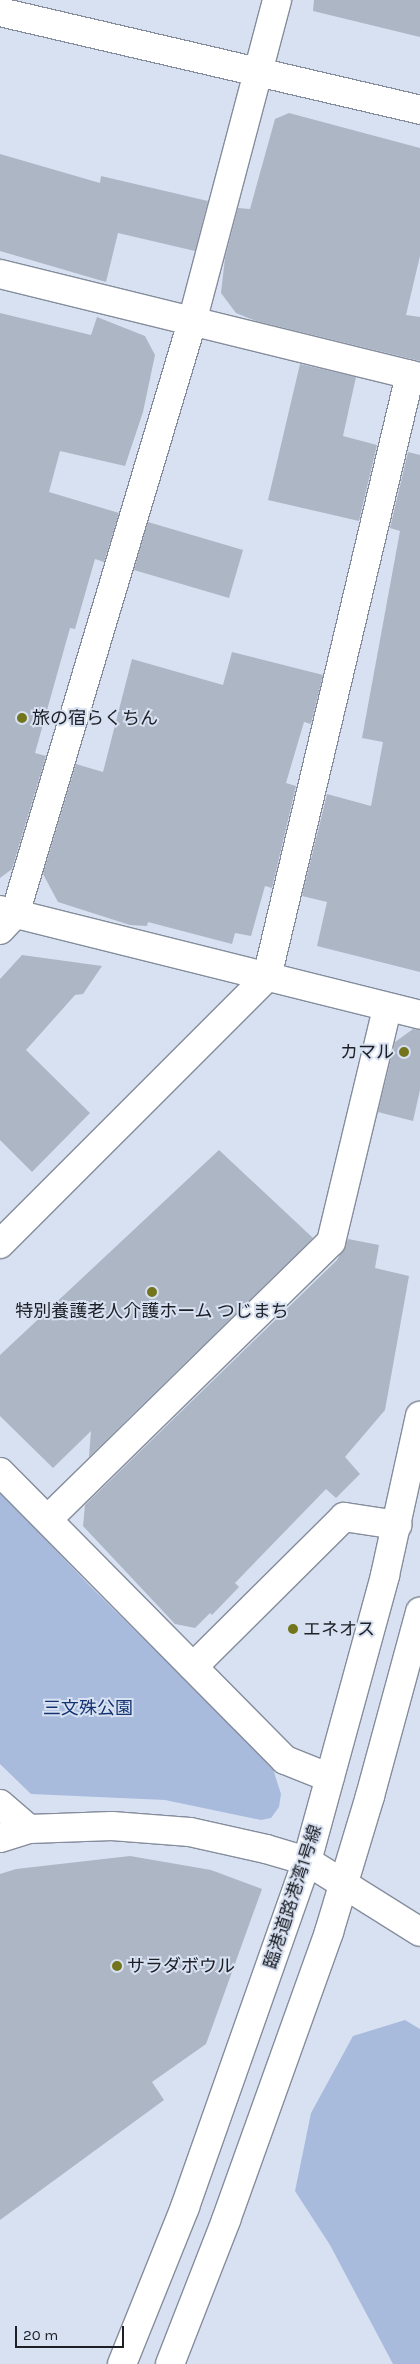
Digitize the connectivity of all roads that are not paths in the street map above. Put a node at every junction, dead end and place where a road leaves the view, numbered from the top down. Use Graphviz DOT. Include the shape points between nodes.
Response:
graph roads {
  1 [pos="277,0"];
  2 [pos="0,12"];
  3 [pos="260,71"];
  4 [pos="420,110"];
  5 [pos="0,274"];
  6 [pos="192,322"];
  7 [pos="415,376"];
  8 [pos="5,918"];
  9 [pos="267,977"];
  10 [pos="388,1009"];
  11 [pos="420,1015"];
  12 [pos="0,1244"];
  13 [pos="420,1416"];
  14 [pos="0,1472"];
  15 [pos="48,1518"];
  16 [pos="397,1525"];
  17 [pos="420,1612"];
  18 [pos="193,1667"];
  19 [pos="330,1778"];
  20 [pos="0,1804"];
  21 [pos="28,1829"];
  22 [pos="0,1838"];
  23 [pos="307,1861"];
  24 [pos="345,1882"];
  25 [pos="420,1932"];
  26 [pos="122,2364"];
  27 [pos="170,2364"];
  1 -- 3 [label="street"];
  2 -- 3 [label="street"];
  3 -- 4 [label="street"];
  3 -- 6 [label="street"];
  5 -- 6 [label="street"];
  6 -- 7 [label="street"];
  6 -- 8 [label="street"];
  7 -- 9 [label="street"];
  8 -- 9 [label="street"];
  9 -- 10 [label="street"];
  9 -- 12 [label="street"];
  10 -- 11 [label="street"];
  10 -- 15 [label="street" via="331,1242"];
  13 -- 16 [label="street, 臨港道路港湾1号線"];
  14 -- 15 [label="street"];
  15 -- 18 [label="street"];
  16 -- 18 [label="street" via="344,1517"];
  16 -- 19 [label="street, 臨港道路港湾1号線"];
  17 -- 24 [label="street"];
  18 -- 19 [label="street" via="284,1760"];
  19 -- 23 [label="street, 臨港道路港湾1号線"];
  20 -- 21 [label="street"];
  21 -- 22 [label="street"];
  21 -- 23 [label="street" via="112,1826 190,1832"];
  23 -- 24 [label="street"];
  23 -- 26 [label="street, 臨港道路港湾1号線" via="185,2207"];
  24 -- 25 [label="street" via="381,1910"];
  24 -- 27 [label="street" via="226,2220"];
}
